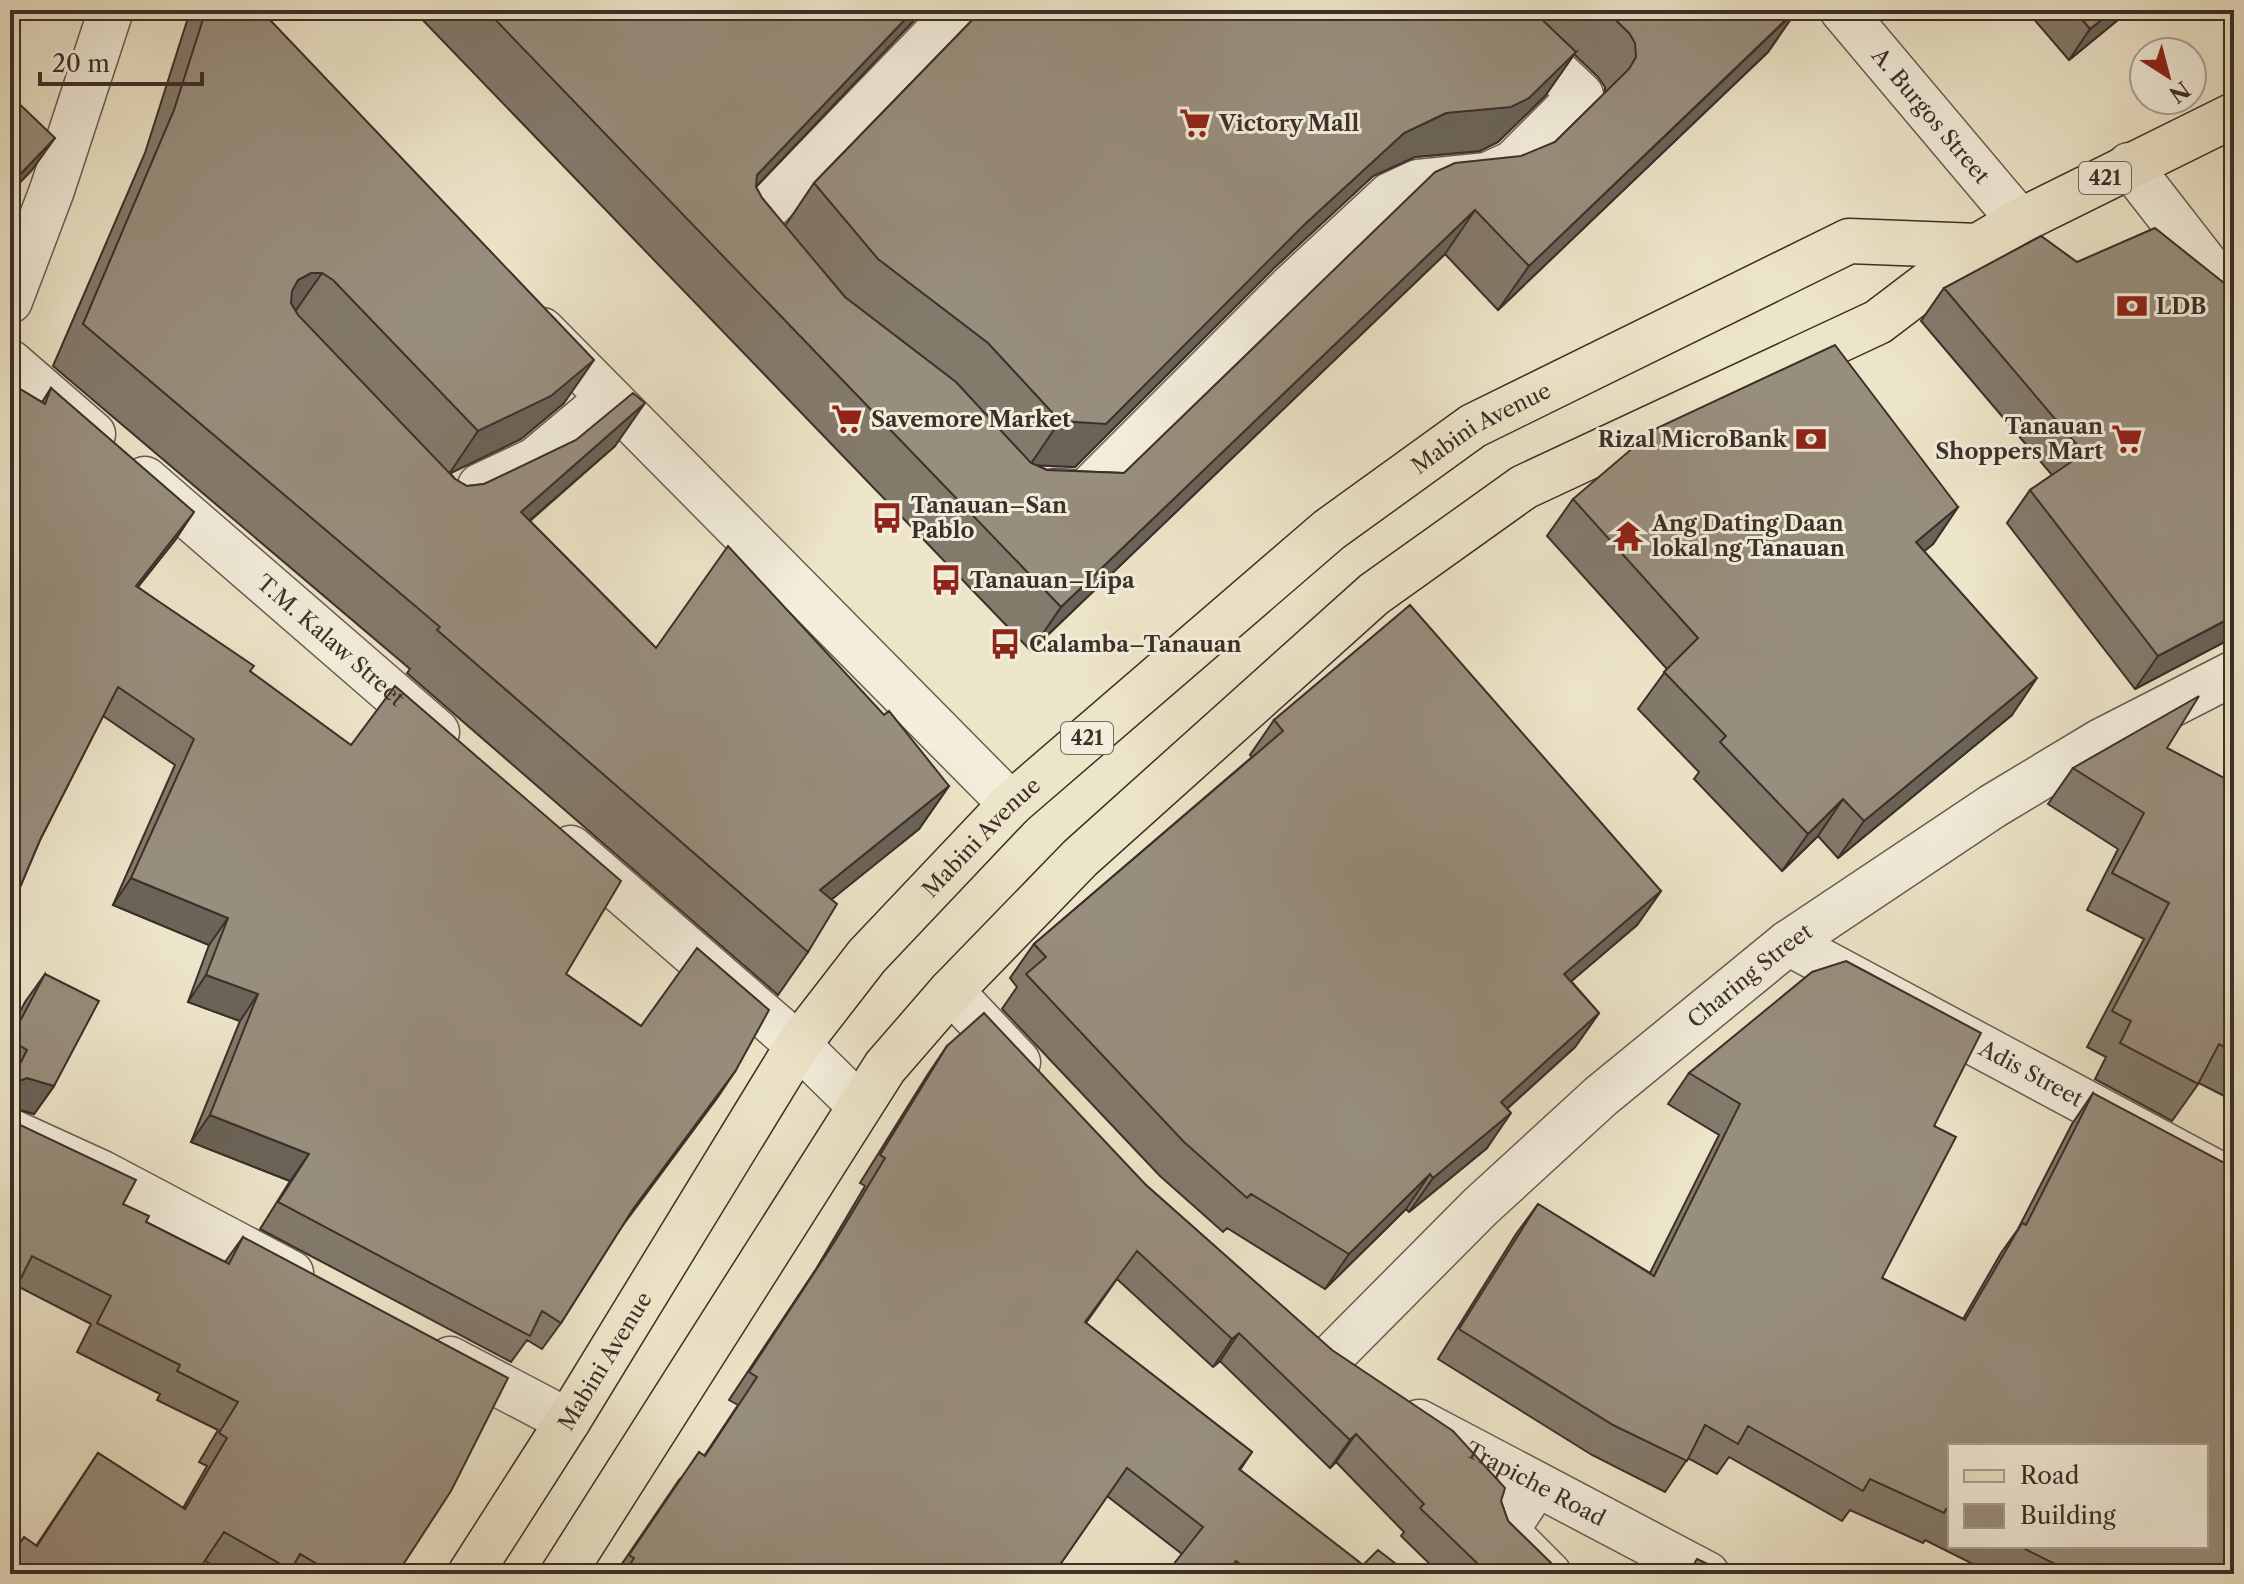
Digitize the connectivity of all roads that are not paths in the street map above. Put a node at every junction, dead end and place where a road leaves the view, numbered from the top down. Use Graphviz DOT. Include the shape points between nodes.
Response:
graph roads {
  1 [pos="959,10"];
  2 [pos="1491,10"];
  3 [pos="1842,10"];
  4 [pos="103,15"];
  5 [pos="2234,115"];
  6 [pos="2129,165"];
  7 [pos="2020,221"];
  8 [pos="1978,246"];
  9 [pos="800,285"];
  10 [pos="510,298"];
  11 [pos="2234,300"];
  12 [pos="10,301"];
  13 [pos="10,362"];
  14 [pos="609,398"];
  15 [pos="1018,489"];
  16 [pos="443,504"];
  17 [pos="2234,673"];
  18 [pos="464,755"];
  19 [pos="1011,804"];
  20 [pos="536,817"];
  21 [pos="1788,943"];
  22 [pos="951,991"];
  23 [pos="798,1045"];
  24 [pos="1047,1092"];
  25 [pos="859,1105"];
  26 [pos="10,1131"];
  27 [pos="2234,1182"];
  28 [pos="322,1290"];
  29 [pos="1294,1328"];
  30 [pos="418,1341"];
  31 [pos="1329,1359"];
  32 [pos="568,1421"];
  33 [pos="1536,1485"];
  34 [pos="470,1574"];
  35 [pos="563,1574"];
  36 [pos="1549,1574"];
  37 [pos="1707,1574"];
  1 -- 9 [label="street" via="750,226"];
  2 -- 15 [label="street" via="1581,95 1513,163 1487,175 1418,182 1390,195 1085,493"];
  3 -- 7 [label="street, A. Burgos Street"];
  4 -- 12 [label="street" via="52,190"];
  5 -- 6 [label="main road, 421"];
  6 -- 7 [label="main road, 421"];
  6 -- 11 [label="street"];
  7 -- 8 [label="main road, 421"];
  8 -- 19 [label="main road, Mabini Avenue / 421" via="1849,241 1473,426 1329,530"];
  8 -- 22 [label="main road, 421" via="1878,322 1524,487 1387,585 1080,858"];
  10 -- 14 [label="street"];
  13 -- 18 [label="street, T.M. Kalaw Street"];
  14 -- 16 [label="street" via="535,460"];
  14 -- 19 [label="street"];
  17 -- 21 [label="street, Charing Street" via="2040,777"];
  19 -- 23 [label="main road, Mabini Avenue / 421" via="867,956"];
  20 -- 23 [label="street"];
  21 -- 27 [label="street, Adis Street"];
  21 -- 31 [label="street, Charing Street" via="1601,1096 1480,1207"];
  22 -- 24 [label="street"];
  22 -- 25 [label="main road, 421"];
  23 -- 25 [label="street"];
  23 -- 32 [label="main road, Mabini Avenue / 421"];
  25 -- 35 [label="main road, 421"];
  26 -- 28 [label="street" via="102,1173"];
  29 -- 31 [label="street, Trapiche Road"];
  30 -- 32 [label="street"];
  31 -- 33 [label="street, Trapiche Road" via="1425,1426"];
  32 -- 34 [label="main road, Mabini Avenue / 421"];
  33 -- 36 [label="street" via="1506,1531"];
  33 -- 37 [label="street, Trapiche Road"];
}
